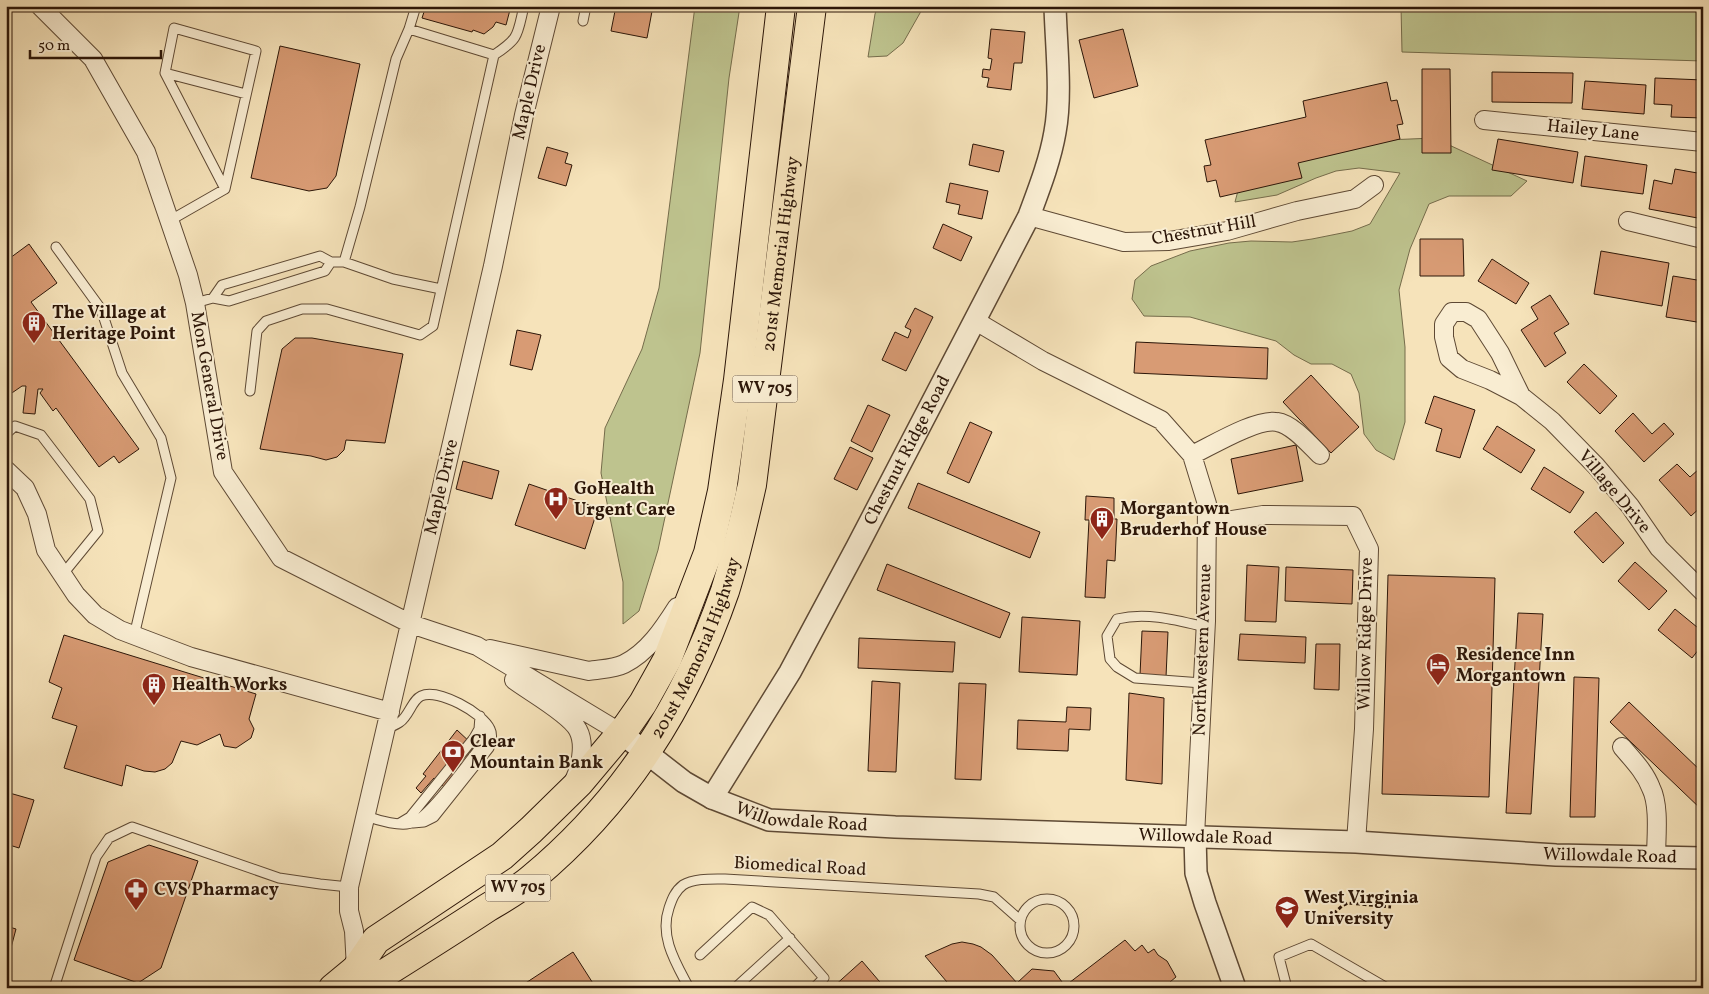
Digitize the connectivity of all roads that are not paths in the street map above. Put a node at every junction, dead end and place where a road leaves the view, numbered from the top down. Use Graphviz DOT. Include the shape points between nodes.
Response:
graph roads {
  1 [pos="40,6"];
  2 [pos="416,6"];
  3 [pos="524,6"];
  4 [pos="551,6"];
  5 [pos="586,6"];
  6 [pos="781,6"];
  7 [pos="812,6"];
  8 [pos="1055,6"];
  9 [pos="583,21"];
  10 [pos="410,29"];
  11 [pos="494,56"];
  12 [pos="165,73"];
  13 [pos="246,94"];
  14 [pos="1484,120"];
  15 [pos="1703,142"];
  16 [pos="1374,185"];
  17 [pos="225,188"];
  18 [pos="1029,216"];
  19 [pos="170,221"];
  20 [pos="1628,221"];
  21 [pos="1703,239"];
  22 [pos="56,247"];
  23 [pos="331,262"];
  24 [pos="344,262"];
  25 [pos="441,289"];
  26 [pos="212,298"];
  27 [pos="195,303"];
  28 [pos="974,320"];
  29 [pos="250,391"];
  30 [pos="1521,396"];
  31 [pos="6,434"];
  32 [pos="1192,455"];
  33 [pos="1320,455"];
  34 [pos="6,470"];
  35 [pos="1207,524"];
  36 [pos="708,552"];
  37 [pos="63,574"];
  38 [pos="1703,592"];
  39 [pos="411,624"];
  40 [pos="1205,626"];
  41 [pos="134,636"];
  42 [pos="477,646"];
  43 [pos="1202,683"];
  44 [pos="483,719"];
  45 [pos="388,720"];
  46 [pos="621,733"];
  47 [pos="1622,747"];
  48 [pos="648,752"];
  49 [pos="566,796"];
  50 [pos="712,798"];
  51 [pos="366,816"];
  52 [pos="399,823"];
  53 [pos="1195,836"];
  54 [pos="1356,842"];
  55 [pos="1656,858"];
  56 [pos="1703,858"];
  57 [pos="349,886"];
  58 [pos="1020,920"];
  59 [pos="790,938"];
  60 [pos="700,955"];
  61 [pos="359,975"];
  62 [pos="56,983"];
  63 [pos="333,988"];
  64 [pos="689,988"];
  65 [pos="735,988"];
  66 [pos="814,988"];
  67 [pos="1235,988"];
  68 [pos="1287,988"];
  69 [pos="1387,988"];
  1 -- 19 [label="street, Mon General Drive" via="93,60 146,152"];
  2 -- 10 [label="lane"];
  3 -- 11 [label="lane" via="516,37"];
  4 -- 39 [label="street, Maple Drive"];
  5 -- 9 [label="lane"];
  6 -- 36 [label="main road, 201st Memorial Highway / WV 705" via="738,380 722,491"];
  7 -- 48 [label="main road, 201st Memorial Highway / WV 705" via="752,485 725,590 703,648"];
  8 -- 18 [label="street, Chestnut Ridge Road" via="1056,131"];
  10 -- 11 [label="lane"];
  10 -- 24 [label="lane" via="396,59"];
  11 -- 25 [label="lane"];
  12 -- 13 [label="lane"];
  12 -- 13 [label="lane" via="174,28 256,51"];
  12 -- 17 [label="lane"];
  13 -- 17 [label="lane"];
  14 -- 15 [label="street, Hailey Lane"];
  16 -- 18 [label="street, Chestnut Hill" via="1355,199 1227,231 1169,241 1124,242"];
  17 -- 19 [label="lane"];
  18 -- 28 [label="street, Chestnut Ridge Road"];
  19 -- 27 [label="street, Mon General Drive"];
  20 -- 21 [label="street"];
  22 -- 41 [label="lane" via="101,309 122,373 161,438 171,478"];
  23 -- 24 [label="lane"];
  23 -- 26 [label="lane" via="325,271 229,301"];
  23 -- 26 [label="lane" via="320,256 290,264 222,286"];
  24 -- 25 [label="lane" via="393,279"];
  25 -- 29 [label="lane" via="433,326 420,335 327,309 302,309 266,321 257,331"];
  26 -- 27 [label="lane"];
  27 -- 39 [label="street, Mon General Drive" via="224,472 281,558"];
  28 -- 32 [label="street, Northwestern Avenue" via="1042,361 1160,420"];
  28 -- 50 [label="street, Chestnut Ridge Road" via="790,672"];
  30 -- 30 [label="street, Village Drive" via="1462,369 1449,358 1444,324 1452,312 1466,312 1478,319 1500,353"];
  30 -- 38 [label="street, Village Drive" via="1552,421 1596,466 1630,506 1659,548"];
  31 -- 37 [label="lane" via="15,426 41,435 90,499 98,531"];
  32 -- 33 [label="street" via="1255,425 1278,422 1294,429"];
  32 -- 35 [label="street, Northwestern Avenue" via="1207,504"];
  34 -- 37 [label="street" via="25,488 37,514 46,550"];
  35 -- 40 [label="street, Northwestern Avenue"];
  35 -- 54 [label="street, Willow Ridge Drive" via="1264,515 1353,516 1369,549 1364,729"];
  36 -- 42 [label="street" via="663,630 642,652 623,664 589,670"];
  36 -- 46 [label="main road, 201st Memorial Highway / WV 705" via="667,660 643,703"];
  37 -- 41 [label="street" via="76,595 95,615"];
  39 -- 42 [label="street, Mon General Drive"];
  39 -- 45 [label="street, Maple Drive"];
  40 -- 43 [label="street, Northwestern Avenue"];
  40 -- 43 [label="lane" via="1161,616 1126,617 1117,619 1107,636 1110,659 1135,678"];
  41 -- 45 [label="street"];
  42 -- 46 [label="street, Mon General Drive"];
  42 -- 49 [label="street" via="507,675 564,715 578,730 582,742 581,758"];
  43 -- 53 [label="street, Northwestern Avenue"];
  44 -- 45 [label="lane" via="447,699 426,694 419,696 400,722"];
  44 -- 52 [label="lane" via="474,738 410,817"];
  44 -- 52 [label="lane" via="487,729 483,744 428,812 413,823"];
  45 -- 51 [label="street, Maple Drive"];
  46 -- 48 [label="street"];
  46 -- 49 [label="main road, WV 705"];
  47 -- 55 [label="street" via="1652,789 1656,807"];
  48 -- 50 [label="street" via="684,782"];
  48 -- 61 [label="main road, WV 705" via="584,832 530,880 382,975"];
  49 -- 61 [label="main road, WV 705" via="502,856 376,940"];
  50 -- 53 [label="street, Willowdale Road" via="769,820"];
  51 -- 52 [label="lane" via="382,822"];
  51 -- 57 [label="street, Maple Drive"];
  53 -- 54 [label="street, Willowdale Road"];
  53 -- 67 [label="street" via="1196,873"];
  54 -- 55 [label="street, Willowdale Road"];
  55 -- 56 [label="street, Willowdale Road"];
  57 -- 61 [label="street, Maple Drive" via="349,911"];
  57 -- 62 [label="lane" via="278,878 132,827 109,838 96,858"];
  58 -- 58 [label="lane" via="1023,938 1035,951 1044,953 1062,949 1073,934 1072,916 1062,903 1054,899 1036,900 1023,912"];
  58 -- 64 [label="lane, Biomedical Road" via="994,897 979,894 701,880 684,885 672,897 667,914 666,934 672,955"];
  59 -- 60 [label="lane" via="769,914 752,907"];
  59 -- 65 [label="lane"];
  59 -- 66 [label="lane" via="824,978"];
  61 -- 63 [label="main road, WV 705"];
  68 -- 69 [label="lane" via="1279,957 1311,944"];
}
